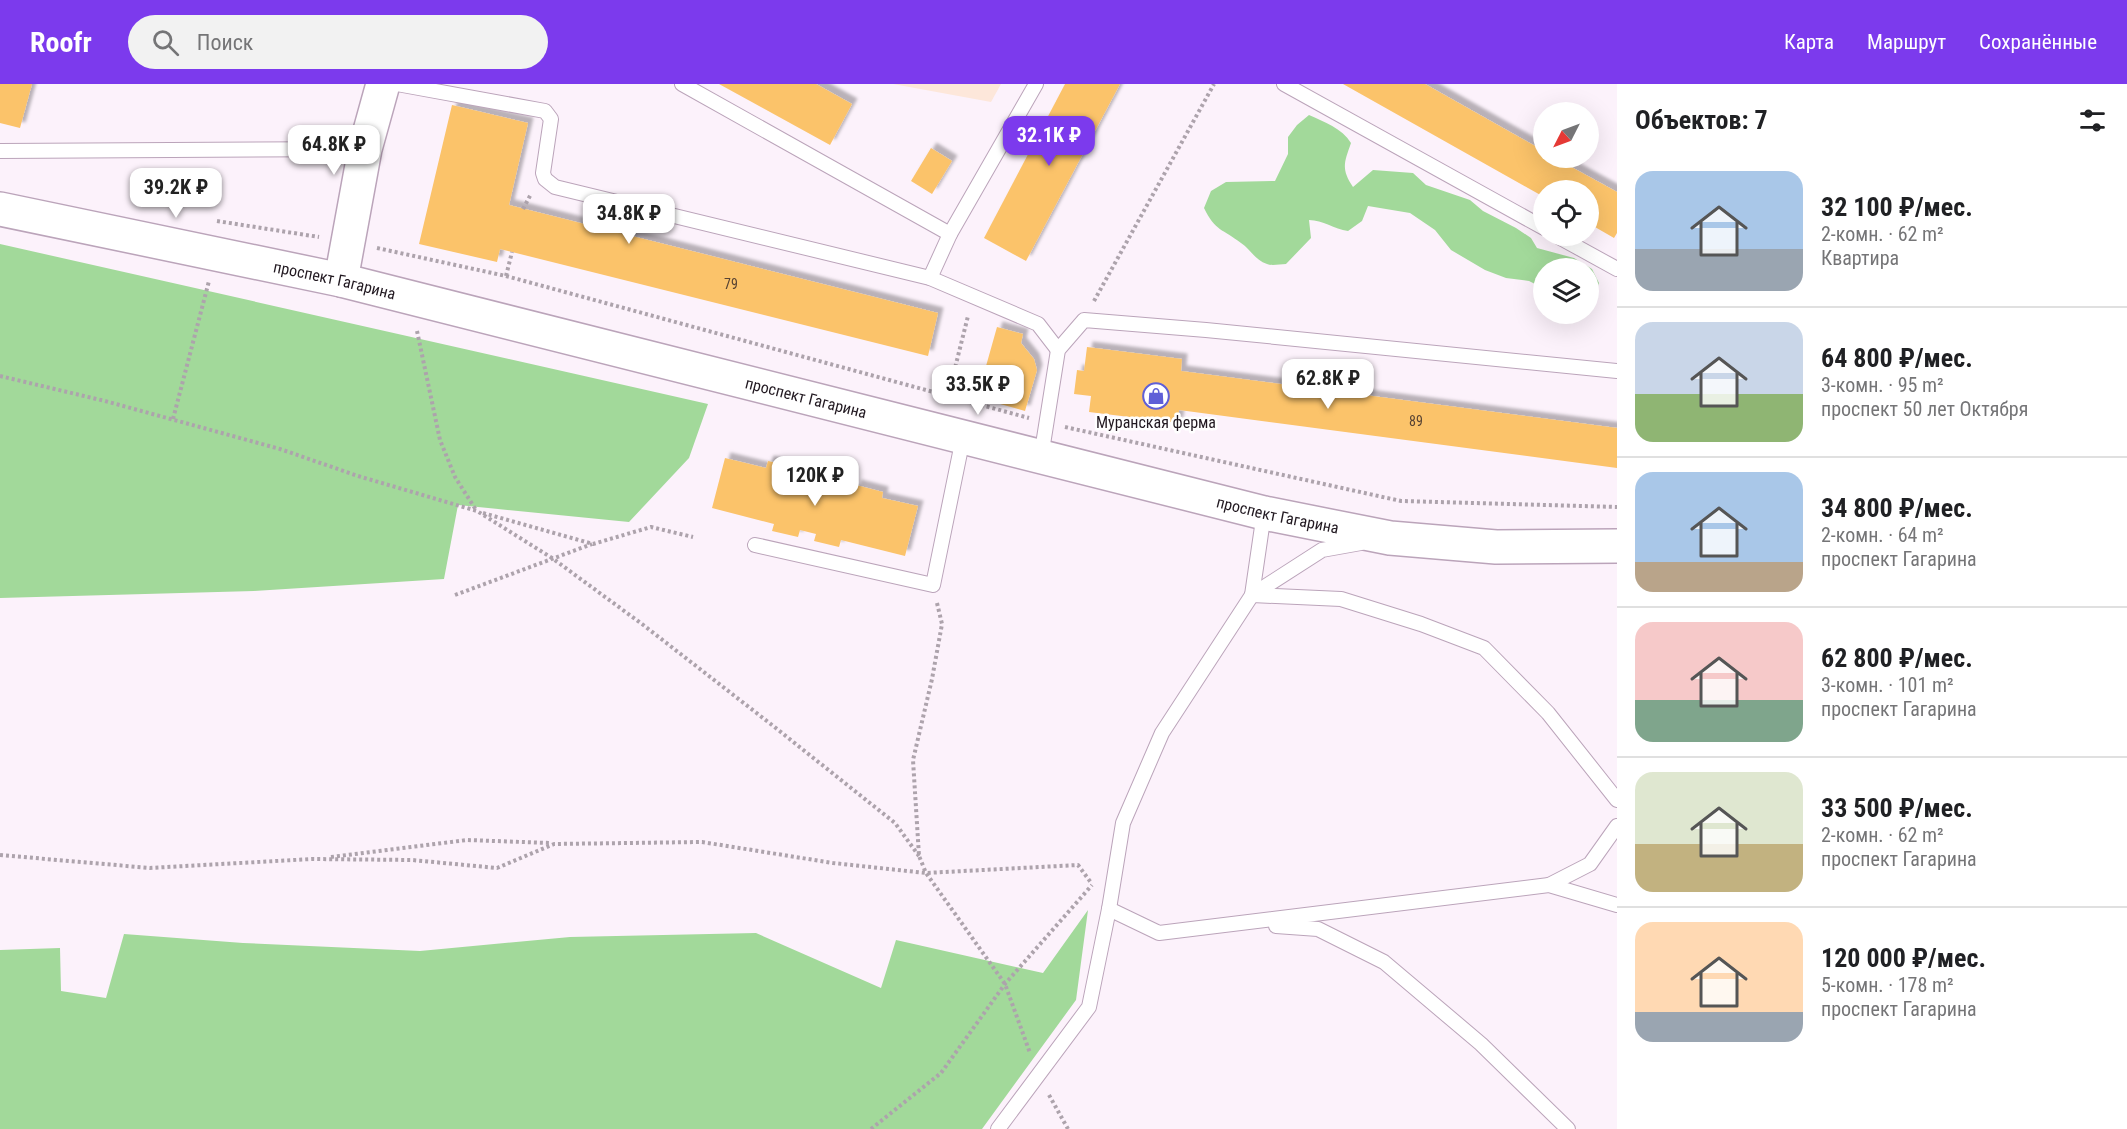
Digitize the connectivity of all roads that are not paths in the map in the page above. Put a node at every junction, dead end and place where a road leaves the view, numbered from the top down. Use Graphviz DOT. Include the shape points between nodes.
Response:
graph roads {
  1 [pos="383,84"];
  2 [pos="397,84"];
  3 [pos="682,84"];
  4 [pos="1036,84"];
  5 [pos="1284,84"];
  6 [pos="365,150"];
  7 [pos="0,151"];
  8 [pos="0,209"];
  9 [pos="1533,222"];
  10 [pos="950,234"];
  11 [pos="1575,246"];
  12 [pos="1617,269"];
  13 [pos="930,278"];
  14 [pos="341,280"];
  15 [pos="1058,350"];
  16 [pos="1617,371"];
  17 [pos="963,438"];
  18 [pos="1041,457"];
  19 [pos="1264,513"];
  20 [pos="1390,538"];
  21 [pos="755,545"];
  22 [pos="1617,546"];
  23 [pos="1252,595"];
  24 [pos="1617,800"];
  25 [pos="1617,826"];
  26 [pos="1549,885"];
  27 [pos="1617,905"];
  28 [pos="1109,909"];
  29 [pos="1250,923"];
  30 [pos="998,1129"];
  31 [pos="1568,1129"];
  1 -- 6 [label="street"];
  2 -- 13 [label="lane" via="545,111 551,119 543,172 555,187"];
  3 -- 10 [label="lane"];
  4 -- 10 [label="lane"];
  5 -- 9 [label="lane"];
  6 -- 7 [label="lane"];
  6 -- 14 [label="street"];
  8 -- 14 [label="street, проспект Гагарина"];
  10 -- 13 [label="lane"];
  11 -- 12 [label="lane"];
  13 -- 15 [label="lane" via="1038,324"];
  14 -- 17 [label="street, проспект Гагарина"];
  15 -- 16 [label="lane" via="1084,320"];
  15 -- 18 [label="lane"];
  17 -- 18 [label="street, проспект Гагарина"];
  17 -- 21 [label="lane" via="933,585"];
  18 -- 19 [label="street, проспект Гагарина"];
  19 -- 20 [label="street, проспект Гагарина"];
  19 -- 23 [label="lane"];
  20 -- 22 [label="street, проспект Гагарина" via="1496,547"];
  20 -- 23 [label="lane" via="1323,550"];
  23 -- 24 [label="lane" via="1341,599 1484,648 1548,713"];
  23 -- 28 [label="lane" via="1162,733 1123,824"];
  25 -- 26 [label="lane" via="1590,864"];
  26 -- 27 [label="lane"];
  26 -- 29 [label="lane"];
  28 -- 29 [label="lane" via="1159,933"];
  28 -- 30 [label="lane" via="1089,1007"];
  29 -- 31 [label="lane" via="1318,929 1384,962 1481,1044"];
}
